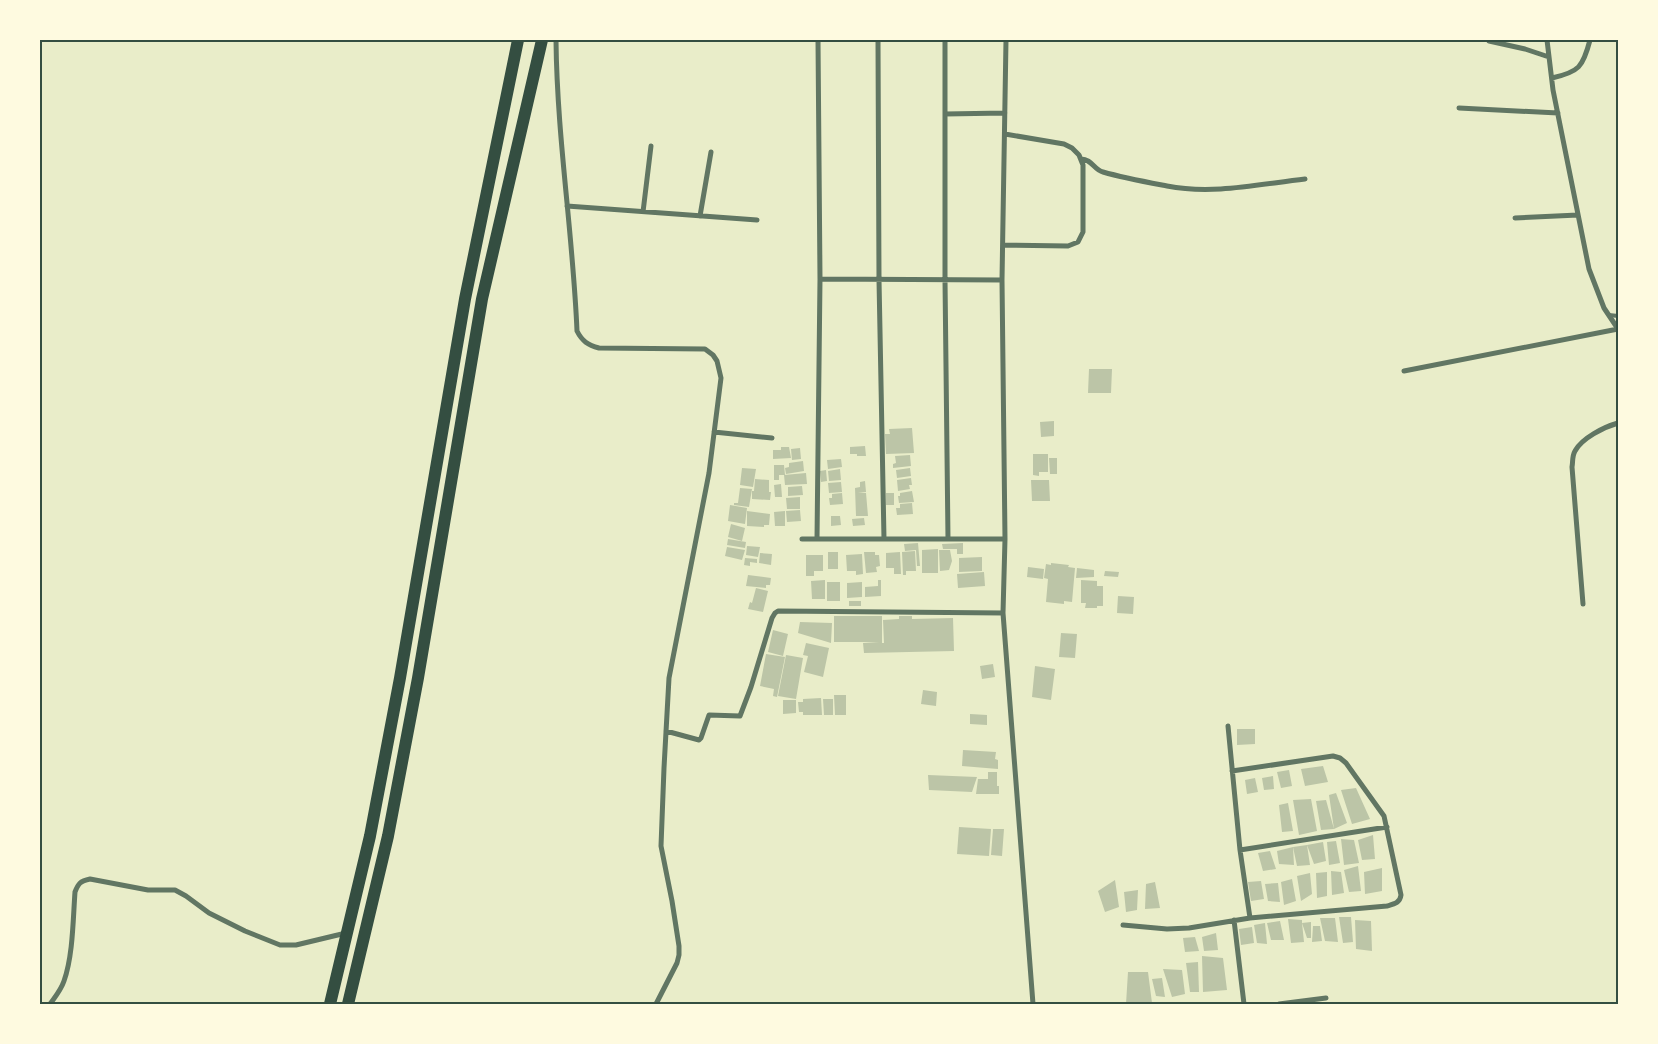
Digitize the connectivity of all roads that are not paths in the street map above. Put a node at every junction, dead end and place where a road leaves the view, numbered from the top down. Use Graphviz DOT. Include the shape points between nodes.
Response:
graph roads {
  1 [pos="518,40"];
  2 [pos="542,40"];
  3 [pos="556,40"];
  4 [pos="818,40"];
  5 [pos="878,40"];
  6 [pos="945,40"];
  7 [pos="1006,40"];
  8 [pos="1547,40"];
  9 [pos="1590,40"];
  10 [pos="1489,42"];
  11 [pos="1549,57"];
  12 [pos="1552,78"];
  13 [pos="1459,108"];
  14 [pos="1006,113"];
  15 [pos="945,114"];
  16 [pos="1558,114"];
  17 [pos="500,128"];
  18 [pos="520,134"];
  19 [pos="1005,134"];
  20 [pos="651,146"];
  21 [pos="711,152"];
  22 [pos="1081,159"];
  23 [pos="1305,179"];
  24 [pos="567,206"];
  25 [pos="643,212"];
  26 [pos="1578,215"];
  27 [pos="700,216"];
  28 [pos="1515,218"];
  29 [pos="757,220"];
  30 [pos="1003,245"];
  31 [pos="820,279"];
  32 [pos="880,280"];
  33 [pos="945,280"];
  34 [pos="1002,280"];
  35 [pos="1609,315"];
  36 [pos="1618,316"];
  37 [pos="1618,329"];
  38 [pos="1404,371"];
  39 [pos="1618,424"];
  40 [pos="714,432"];
  41 [pos="772,438"];
  42 [pos="802,538"];
  43 [pos="884,538"];
  44 [pos="817,539"];
  45 [pos="948,539"];
  46 [pos="1005,539"];
  47 [pos="1584,604"];
  48 [pos="1003,613"];
  49 [pos="1228,726"];
  50 [pos="666,732"];
  51 [pos="1232,771"];
  52 [pos="1387,827"];
  53 [pos="1240,850"];
  54 [pos="1250,918"];
  55 [pos="1234,920"];
  56 [pos="1123,925"];
  57 [pos="347,933"];
  58 [pos="1326,998"];
  59 [pos="50,1004"];
  60 [pos="330,1004"];
  61 [pos="348,1004"];
  62 [pos="656,1004"];
  63 [pos="1032,1004"];
  64 [pos="1244,1004"];
  65 [pos="1279,1004"];
  1 -- 17 [label="main road"];
  2 -- 18 [label="main road"];
  3 -- 24 [label="street" via="559,124"];
  4 -- 31 [label="street"];
  5 -- 32 [label="street"];
  6 -- 15 [label="street"];
  7 -- 14 [label="street"];
  8 -- 11 [label="street"];
  9 -- 12 [label="street" via="1586,56 1578,68 1570,74"];
  10 -- 11 [label="street"];
  11 -- 12 [label="street"];
  12 -- 16 [label="street"];
  13 -- 16 [label="street"];
  14 -- 15 [label="street"];
  14 -- 19 [label="street"];
  15 -- 33 [label="street"];
  16 -- 26 [label="street"];
  17 -- 18 [label="main road"];
  17 -- 57 [label="main road" via="465,299 370,836"];
  18 -- 61 [label="main road" via="482,300 420,669 388,836"];
  19 -- 22 [label="street" via="1064,144"];
  19 -- 30 [label="street"];
  20 -- 25 [label="street"];
  21 -- 27 [label="street"];
  22 -- 23 [label="street" via="1086,159 1103,172 1194,190"];
  22 -- 30 [label="street" via="1083,232 1078,242 1068,246"];
  24 -- 25 [label="street"];
  24 -- 40 [label="street" via="577,331 581,339 599,348 705,349 714,355 721,378"];
  25 -- 27 [label="street"];
  26 -- 28 [label="street"];
  26 -- 35 [label="street" via="1590,269"];
  27 -- 29 [label="street"];
  30 -- 34 [label="street"];
  31 -- 32 [label="street"];
  31 -- 44 [label="street"];
  32 -- 33 [label="street"];
  32 -- 43 [label="street"];
  33 -- 34 [label="street"];
  33 -- 45 [label="street"];
  34 -- 46 [label="street"];
  35 -- 36 [label="lane"];
  35 -- 37 [label="street"];
  37 -- 38 [label="street"];
  39 -- 47 [label="street" via="1587,439 1573,457"];
  40 -- 41 [label="street"];
  40 -- 50 [label="street" via="669,678"];
  42 -- 44 [label="street"];
  43 -- 44 [label="street"];
  43 -- 45 [label="street"];
  45 -- 46 [label="street"];
  46 -- 48 [label="street"];
  48 -- 50 [label="street" via="778,611 772,618 740,716 709,715 699,740"];
  48 -- 63 [label="street"];
  49 -- 51 [label="street"];
  50 -- 62 [label="street" via="661,846 679,955"];
  51 -- 52 [label="street" via="1333,756 1340,758 1384,816"];
  51 -- 53 [label="street"];
  52 -- 53 [label="street"];
  52 -- 54 [label="street" via="1402,895 1396,903"];
  53 -- 54 [label="street"];
  54 -- 55 [label="street"];
  55 -- 56 [label="street" via="1167,929"];
  55 -- 64 [label="street"];
  57 -- 59 [label="street" via="296,945 280,945 209,913 175,890 148,890 90,879 82,881 75,892 64,981"];
  57 -- 60 [label="main road"];
  58 -- 65 [label="street"];
}
